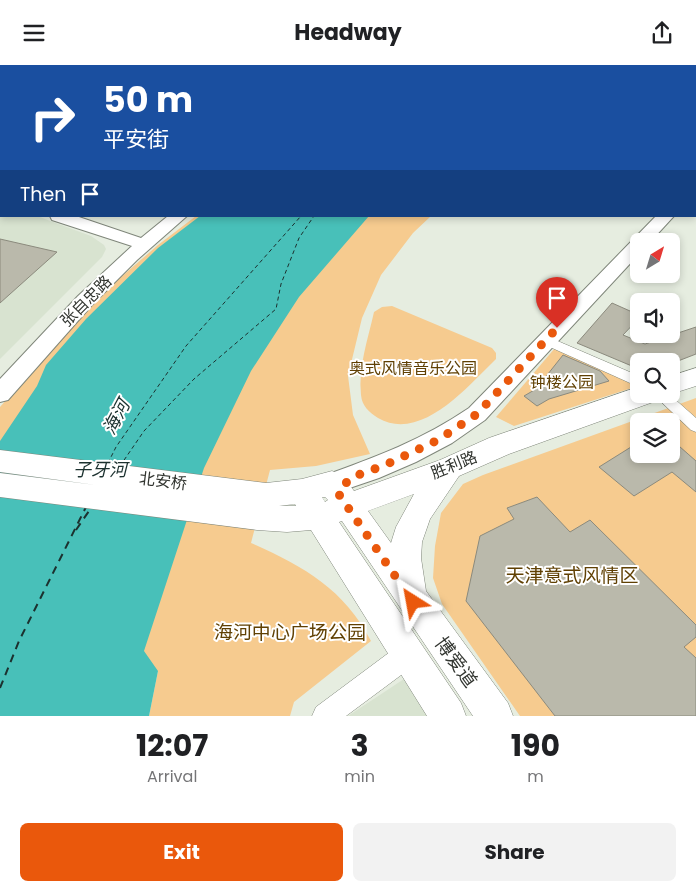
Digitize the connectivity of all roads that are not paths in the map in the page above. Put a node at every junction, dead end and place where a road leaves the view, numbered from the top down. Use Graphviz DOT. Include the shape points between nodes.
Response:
graph roads {
  1 [pos="62,217"];
  2 [pos="98,217"];
  3 [pos="161,217"];
  4 [pos="177,217"];
  5 [pos="665,217"];
  6 [pos="649,233"];
  7 [pos="143,238"];
  8 [pos="630,252"];
  9 [pos="546,340"];
  10 [pos="0,372"];
  11 [pos="696,377"];
  12 [pos="630,379"];
  13 [pos="680,382"];
  14 [pos="0,394"];
  15 [pos="630,400"];
  16 [pos="670,403"];
  17 [pos="696,426"];
  18 [pos="0,461"];
  19 [pos="450,468"];
  20 [pos="0,485"];
  21 [pos="336,498"];
  22 [pos="262,506"];
  23 [pos="288,519"];
  24 [pos="337,545"];
  25 [pos="413,602"];
  26 [pos="407,655"];
  27 [pos="325,716"];
  28 [pos="448,716"];
  29 [pos="495,716"];
  1 -- 7 [label="street"];
  2 -- 7 [label="street"];
  3 -- 7 [label="street, 张自忠路"];
  4 -- 7 [label="street, 张自忠路"];
  5 -- 6 [label="street"];
  7 -- 10 [label="street, 张自忠路" via="68,301"];
  7 -- 14 [label="street, 张自忠路"];
  8 -- 9 [label="street"];
  9 -- 12 [label="street"];
  9 -- 21 [label="street" via="477,414 451,433 385,465"];
  11 -- 13 [label="main road"];
  15 -- 19 [label="main road, 胜利路" via="499,446"];
  16 -- 17 [label="street"];
  18 -- 22 [label="main road, 北安桥"];
  19 -- 21 [label="main road, 胜利路"];
  19 -- 25 [label="main road" via="420,505 408,536 406,575"];
  20 -- 22 [label="main road, 北安桥"];
  21 -- 22 [label="main road, 博爱道" via="302,491"];
  21 -- 23 [label="main road, 胜利路"];
  21 -- 24 [label="main road, 博爱道"];
  21 -- 25 [label="main road, 博爱道"];
  22 -- 23 [label="main road, 胜利路"];
  23 -- 24 [label="main road" via="318,530"];
  24 -- 26 [label="main road, 博爱道"];
  25 -- 29 [label="main road, 博爱道"];
  26 -- 27 [label="street"];
  26 -- 28 [label="main road, 博爱道"];
}
